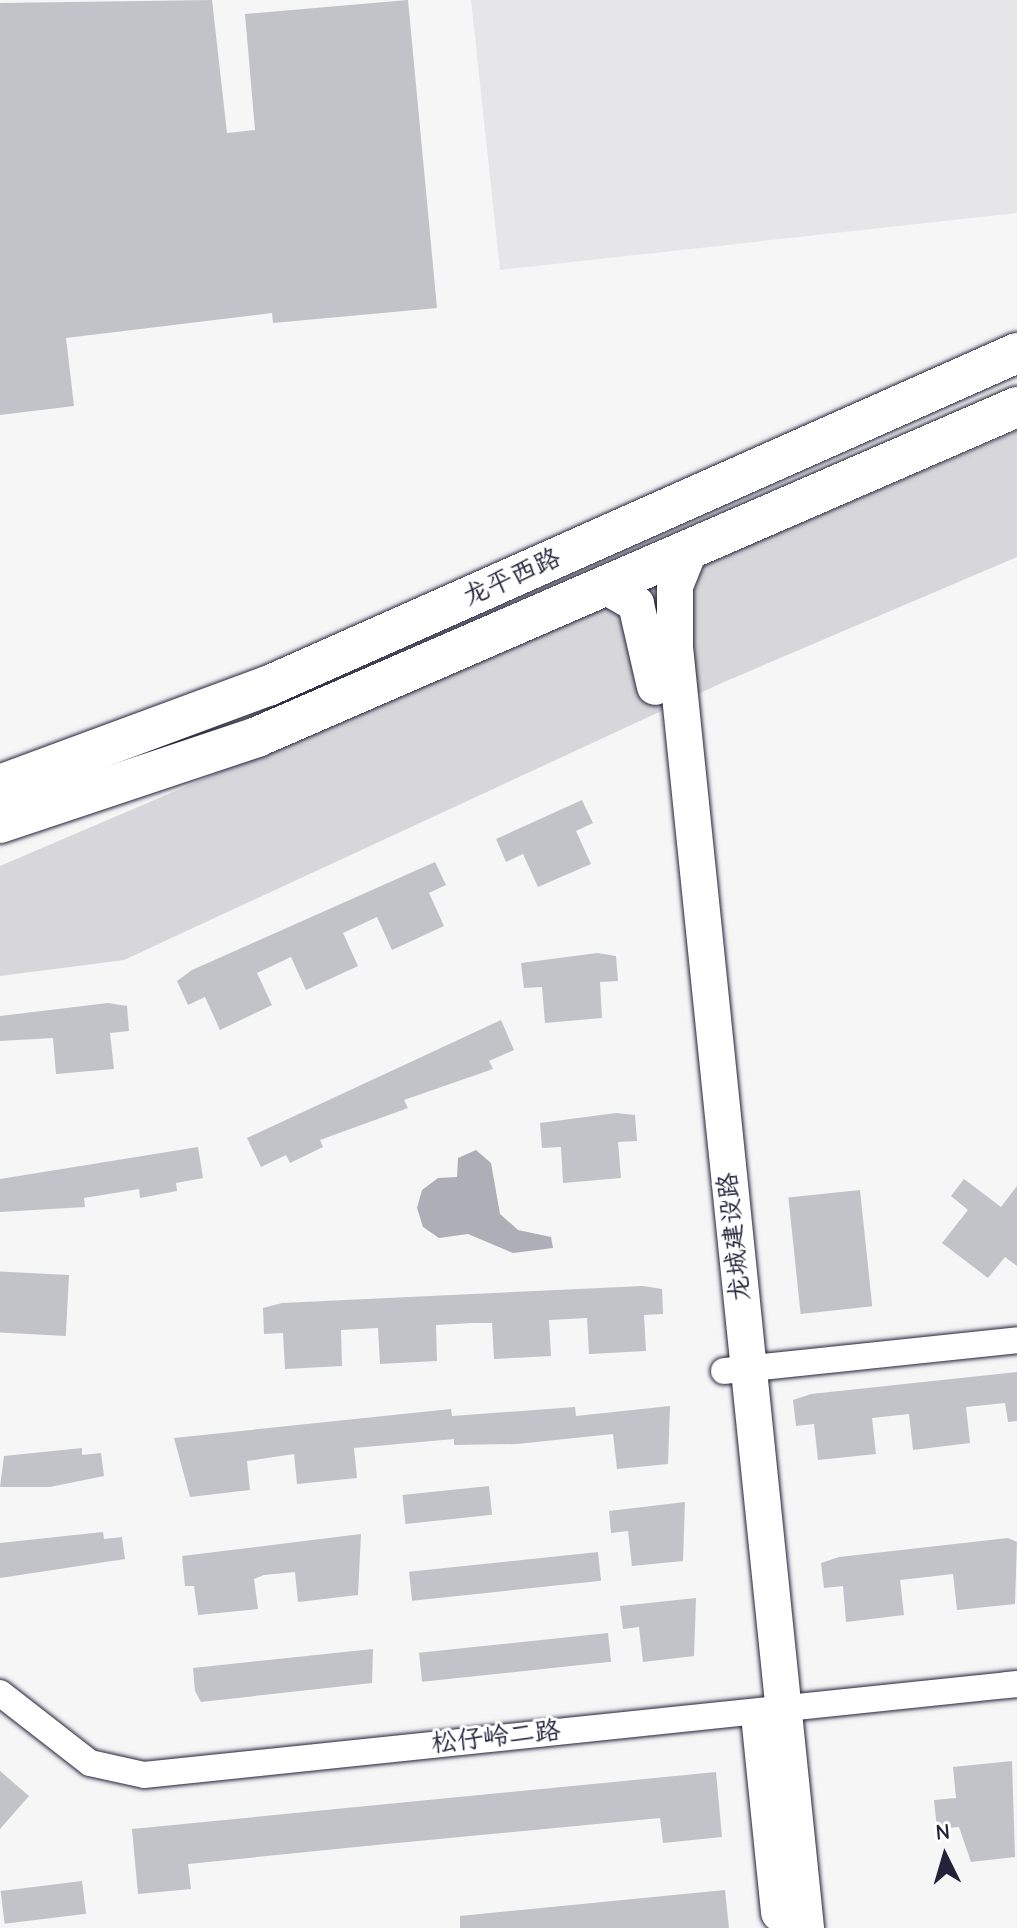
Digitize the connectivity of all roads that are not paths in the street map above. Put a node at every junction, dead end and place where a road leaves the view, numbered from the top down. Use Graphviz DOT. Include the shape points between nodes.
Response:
graph roads {
  1 [pos="1017,353"];
  2 [pos="1017,407"];
  3 [pos="690,549"];
  4 [pos="605,586"];
  5 [pos="0,785"];
  6 [pos="0,823"];
  7 [pos="1017,1340"];
  8 [pos="736,1370"];
  9 [pos="1017,1684"];
  10 [pos="0,1693"];
  11 [pos="771,1709"];
  12 [pos="781,1928"];
  13 [pos="806,1928"];
  1 -- 5 [label="main road, 龙平西路" via="268,686"];
  2 -- 3 [label="main road, 龙平西路"];
  3 -- 4 [label="main road, 龙平西路"];
  3 -- 8 [label="street, 龙城建设路" via="675,586 675,647"];
  4 -- 6 [label="main road, 龙平西路" via="166,774"];
  4 -- 8 [label="street, 龙城建设路" via="636,604 651,648"];
  7 -- 8 [label="street"];
  8 -- 11 [label="street, 龙城建设路"];
  9 -- 11 [label="street, 松仔岭二路"];
  10 -- 11 [label="street, 松仔岭二路" via="90,1763 144,1775"];
  11 -- 12 [label="street, 龙城建设路"];
  11 -- 13 [label="street, 龙城建设路"];
}
